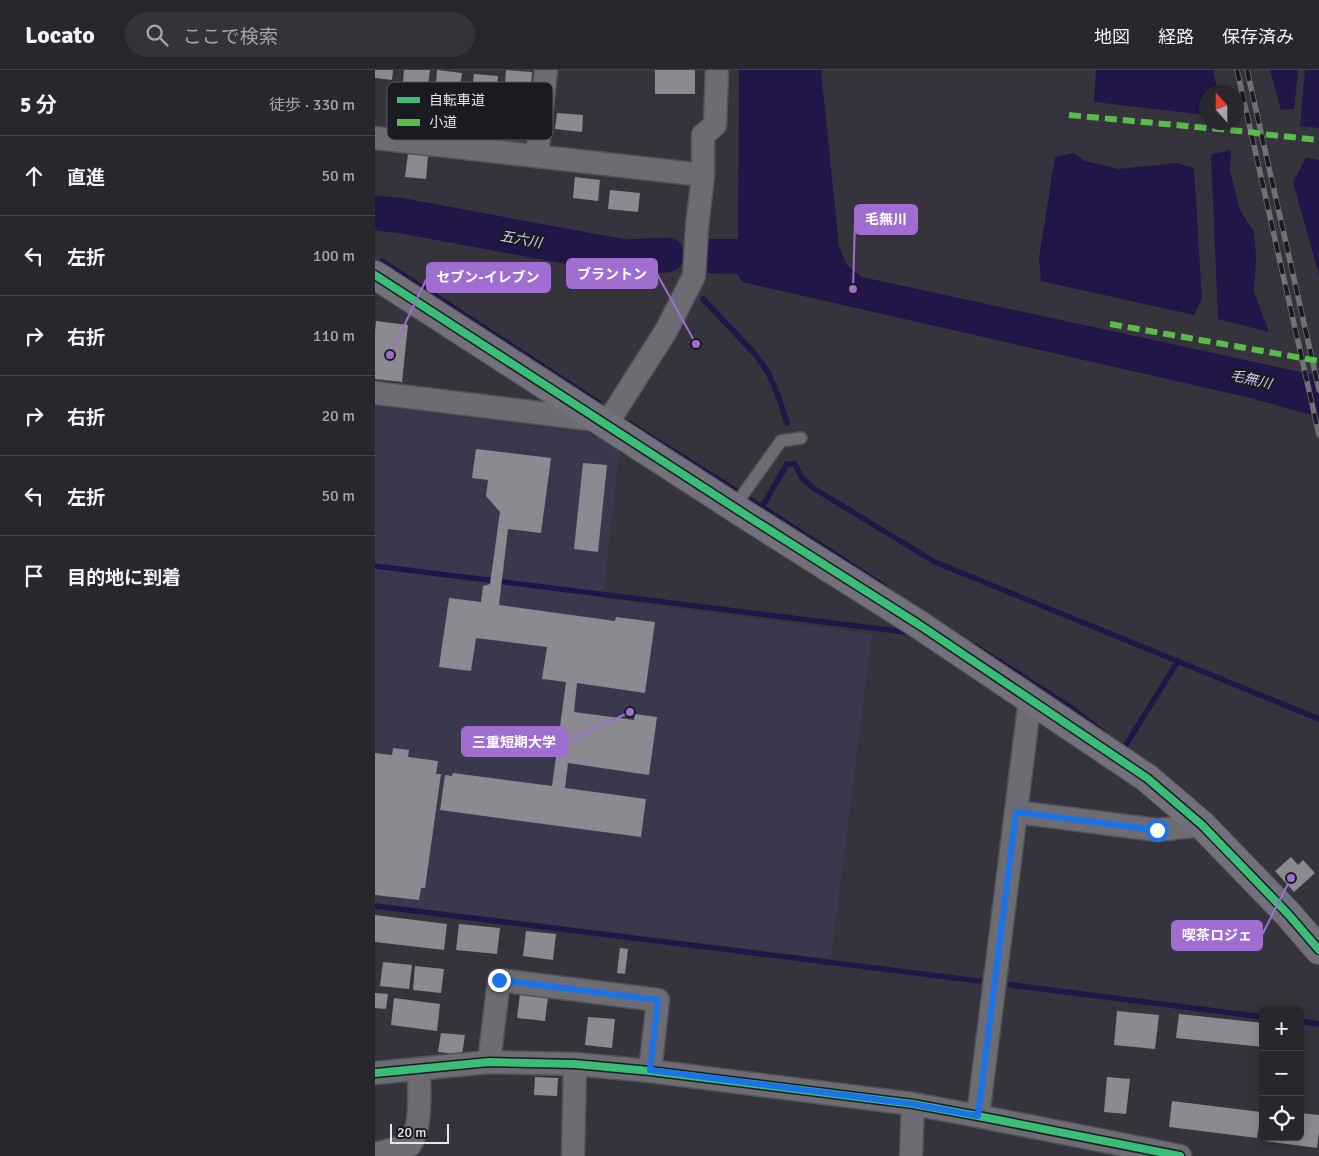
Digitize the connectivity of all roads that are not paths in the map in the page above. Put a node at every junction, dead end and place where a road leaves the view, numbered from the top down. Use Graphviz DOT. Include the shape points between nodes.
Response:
graph roads {
  1 [pos="717,70"];
  2 [pos="393,140"];
  3 [pos="539,140"];
  4 [pos="537,156"];
  5 [pos="703,175"];
  6 [pos="375,275"];
  7 [pos="375,393"];
  8 [pos="603,423"];
  9 [pos="801,438"];
  10 [pos="740,498"];
  11 [pos="1030,699"];
  12 [pos="1016,812"];
  13 [pos="1201,825"];
  14 [pos="1319,950"];
  15 [pos="489,1062"];
  16 [pos="575,1064"];
  17 [pos="419,1069"];
  18 [pos="650,1070"];
  19 [pos="375,1073"];
  20 [pos="913,1104"];
  21 [pos="978,1116"];
  22 [pos="410,1151"];
  23 [pos="375,1154"];
  24 [pos="573,1156"];
  25 [pos="911,1156"];
  26 [pos="1180,1156"];
  1 -- 5 [label="street" via="715,125 703,135"];
  2 -- 4 [label="street"];
  3 -- 4 [label="street"];
  4 -- 5 [label="street"];
  5 -- 8 [label="street" via="694,276 666,331"];
  6 -- 8 [label="street"];
  7 -- 8 [label="street"];
  8 -- 10 [label="street"];
  9 -- 10 [label="lane" via="781,440"];
  10 -- 11 [label="street"];
  11 -- 12 [label="street"];
  11 -- 13 [label="street" via="1147,778"];
  12 -- 13 [label="street" via="1157,830"];
  12 -- 21 [label="street"];
  13 -- 14 [label="street"];
  15 -- 16 [label="street"];
  15 -- 17 [label="street"];
  15 -- 18 [label="street" via="499,980 658,1000"];
  16 -- 18 [label="street"];
  16 -- 24 [label="street"];
  17 -- 19 [label="street"];
  17 -- 22 [label="street" via="418,1126"];
  18 -- 20 [label="street"];
  20 -- 21 [label="street"];
  20 -- 25 [label="street"];
  21 -- 26 [label="street"];
  22 -- 23 [label="street"];
}
